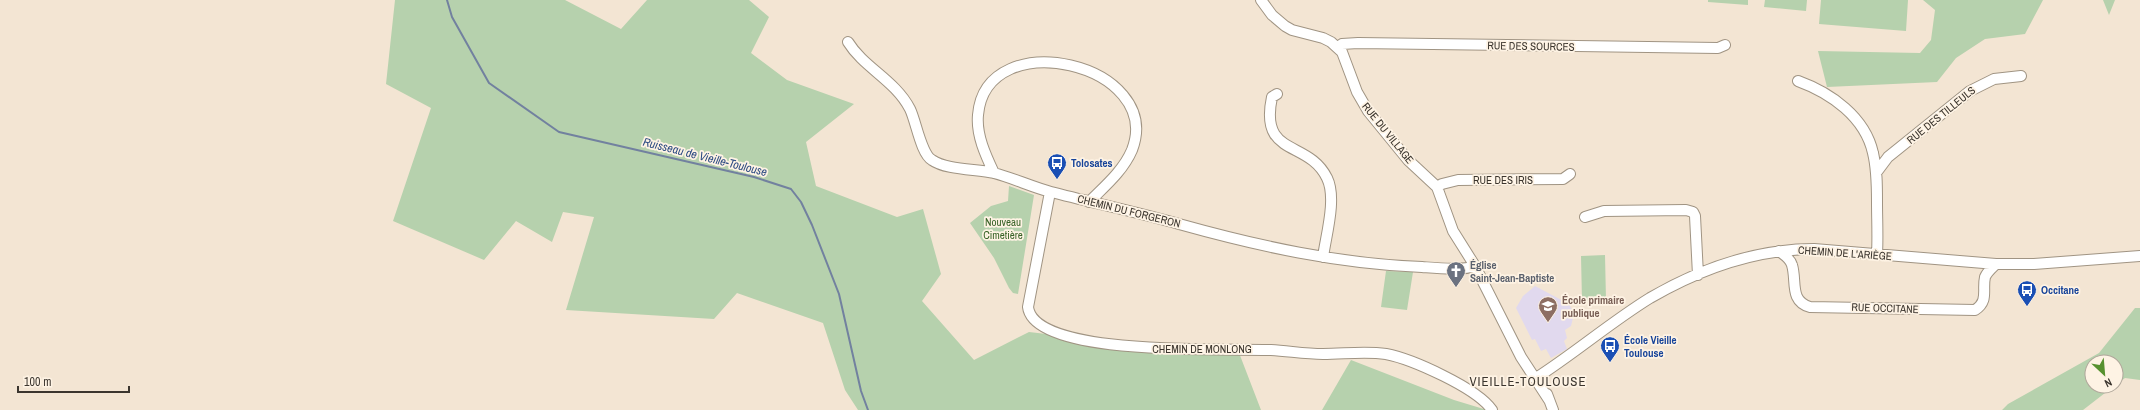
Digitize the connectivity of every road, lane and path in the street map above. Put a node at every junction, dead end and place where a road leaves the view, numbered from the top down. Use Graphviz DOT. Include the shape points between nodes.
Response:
graph roads {
  1 [pos="1261,0"];
  2 [pos="848,42"];
  3 [pos="1725,45"];
  4 [pos="1338,47"];
  5 [pos="2021,76"];
  6 [pos="1798,81"];
  7 [pos="1277,94"];
  8 [pos="1873,153"];
  9 [pos="1888,157"];
  10 [pos="994,173"];
  11 [pos="1876,173"];
  12 [pos="1570,174"];
  13 [pos="1438,187"];
  14 [pos="1050,192"];
  15 [pos="1089,202"];
  16 [pos="1585,217"];
  17 [pos="1799,249"];
  18 [pos="1779,251"];
  19 [pos="1877,254"];
  20 [pos="2140,256"];
  21 [pos="1323,257"];
  22 [pos="1975,263"];
  23 [pos="1792,264"];
  24 [pos="1996,264"];
  25 [pos="1475,266"];
  26 [pos="1698,275"];
  27 [pos="1985,278"];
  28 [pos="1538,377"];
  29 [pos="1492,410"];
  30 [pos="1553,410"];
  1 -- 4 [label="street" via="1272,15 1285,26 1323,38"];
  2 -- 10 [label="street, CHEMIN DU FORGERON" via="855,53 905,100 930,159 943,164"];
  3 -- 4 [label="street, RUE DES SOURCES" via="1718,48 1342,44"];
  4 -- 13 [label="street, RUE DU VILLAGE" via="1346,59 1357,92 1368,111 1408,160"];
  5 -- 9 [label="street, RUE DES TILLEULS" via="1994,79 1981,84"];
  6 -- 8 [label="street" via="1812,86 1846,108 1859,122"];
  7 -- 21 [label="street" via="1272,97 1270,104 1269,120 1272,130 1284,145 1314,161 1327,178 1330,188 1331,200"];
  8 -- 9 [label="street"];
  8 -- 11 [label="street"];
  9 -- 11 [label="street, RUE DES TILLEULS"];
  10 -- 14 [label="street, CHEMIN DU FORGERON"];
  10 -- 15 [label="street" via="978,131 980,102 992,82 1012,69 1034,63 1058,62 1081,68 1112,84 1127,102 1135,132 1131,150 1119,171"];
  11 -- 19 [label="street"];
  12 -- 13 [label="street, RUE DES IRIS" via="1563,179 1458,180"];
  13 -- 25 [label="street, RUE DU VILLAGE" via="1453,230"];
  14 -- 15 [label="street, CHEMIN DU FORGERON"];
  14 -- 29 [label="street, CHEMIN DE MONLONG" via="1028,307 1029,314 1040,326 1079,339 1148,349 1385,354 1404,358 1468,389"];
  15 -- 21 [label="street, CHEMIN DU FORGERON" via="1230,239"];
  16 -- 26 [label="street" via="1604,211 1693,212"];
  17 -- 18 [label="street, CHEMIN DE L'ARIÈGE"];
  17 -- 19 [label="street, CHEMIN DE L'ARIÈGE"];
  17 -- 23 [label="street, RUE OCCITANE"];
  18 -- 23 [label="street"];
  18 -- 26 [label="street, CHEMIN DE L'ARIÈGE" via="1729,262"];
  19 -- 22 [label="street, CHEMIN DE L'ARIÈGE"];
  20 -- 24 [label="street, CHEMIN DE L'ARIÈGE" via="2034,264"];
  21 -- 25 [label="street, CHEMIN DU FORGERON" via="1390,266"];
  22 -- 24 [label="street, CHEMIN DE L'ARIÈGE"];
  22 -- 27 [label="street"];
  23 -- 27 [label="street, RUE OCCITANE" via="1794,291 1802,304 1810,306 1975,310 1984,301"];
  24 -- 27 [label="street"];
  25 -- 28 [label="street, RUE DU VILLAGE" via="1518,349 1534,365"];
  26 -- 28 [label="street, CHEMIN DE L'ARIÈGE" via="1649,299"];
  28 -- 30 [label="street, RUE DU VILLAGE"];
}
